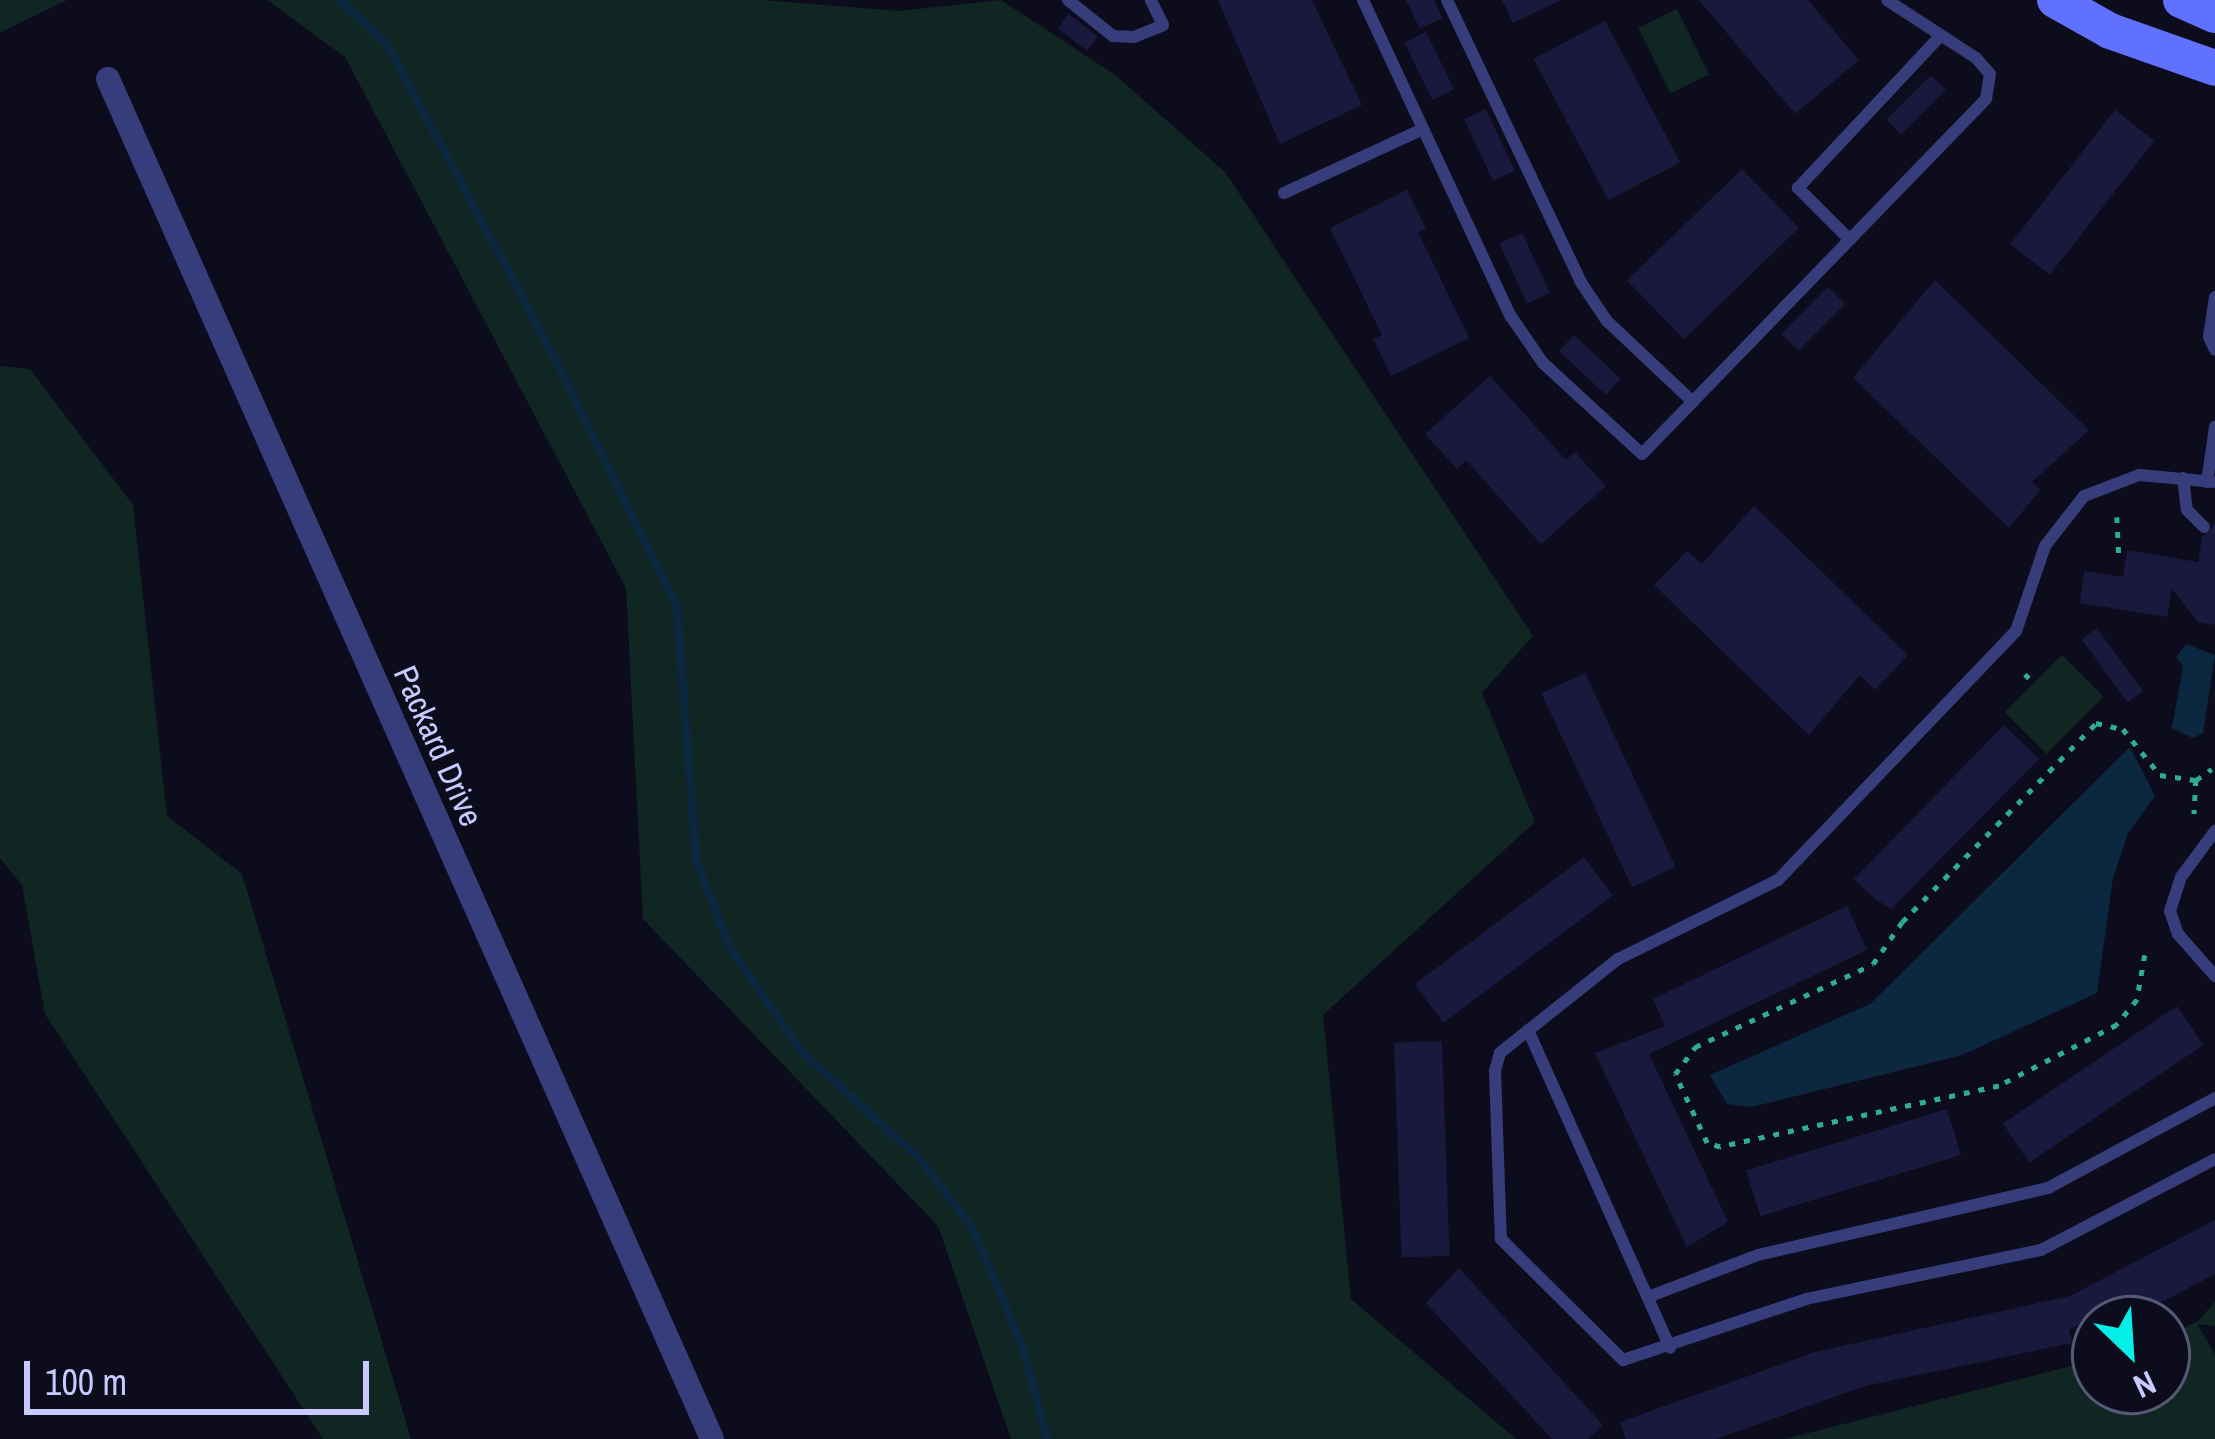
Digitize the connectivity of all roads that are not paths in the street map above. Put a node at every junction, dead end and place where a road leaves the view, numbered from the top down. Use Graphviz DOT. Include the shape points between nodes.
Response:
graph roads {
  1 [pos="1068,0"];
  2 [pos="1151,0"];
  3 [pos="1363,0"];
  4 [pos="1448,0"];
  5 [pos="1887,0"];
  6 [pos="2055,0"];
  7 [pos="2181,0"];
  8 [pos="2215,14"];
  9 [pos="1940,35"];
  10 [pos="2215,68"];
  11 [pos="108,79"];
  12 [pos="1424,129"];
  13 [pos="1284,193"];
  14 [pos="1850,240"];
  15 [pos="2215,297"];
  16 [pos="2215,350"];
  17 [pos="1693,402"];
  18 [pos="2215,428"];
  19 [pos="2183,478"];
  20 [pos="2211,482"];
  21 [pos="2204,527"];
  22 [pos="2215,832"];
  23 [pos="2215,976"];
  24 [pos="1528,1030"];
  25 [pos="2215,1098"];
  26 [pos="2215,1159"];
  27 [pos="1648,1297"];
  28 [pos="1670,1348"];
  29 [pos="712,1439"];
  1 -- 2 [label="lane" via="1113,36 1134,38 1163,25"];
  3 -- 12 [label="lane"];
  4 -- 17 [label="lane" via="1582,284 1607,321"];
  5 -- 9 [label="lane"];
  6 -- 10 [label="street" via="2110,31"];
  7 -- 8 [label="street"];
  9 -- 14 [label="lane" via="1798,188"];
  9 -- 14 [label="lane" via="1990,74 1991,88"];
  11 -- 29 [label="street, Packard Drive"];
  12 -- 13 [label="lane"];
  12 -- 17 [label="lane" via="1510,314 1543,363 1642,454"];
  14 -- 17 [label="lane"];
  15 -- 16 [label="lane"];
  18 -- 20 [label="lane"];
  19 -- 20 [label="lane"];
  19 -- 21 [label="lane" via="2187,510"];
  19 -- 24 [label="lane" via="2139,475 2084,496 2045,546 2016,631 1778,880 1618,959"];
  22 -- 23 [label="lane" via="2181,877 2170,911 2178,934"];
  24 -- 27 [label="lane"];
  24 -- 28 [label="lane" via="1500,1053 1496,1070 1501,1239 1623,1360"];
  25 -- 27 [label="lane" via="2048,1189 1758,1255"];
  26 -- 28 [label="lane" via="2041,1250 1806,1299"];
  27 -- 28 [label="lane"];
}
